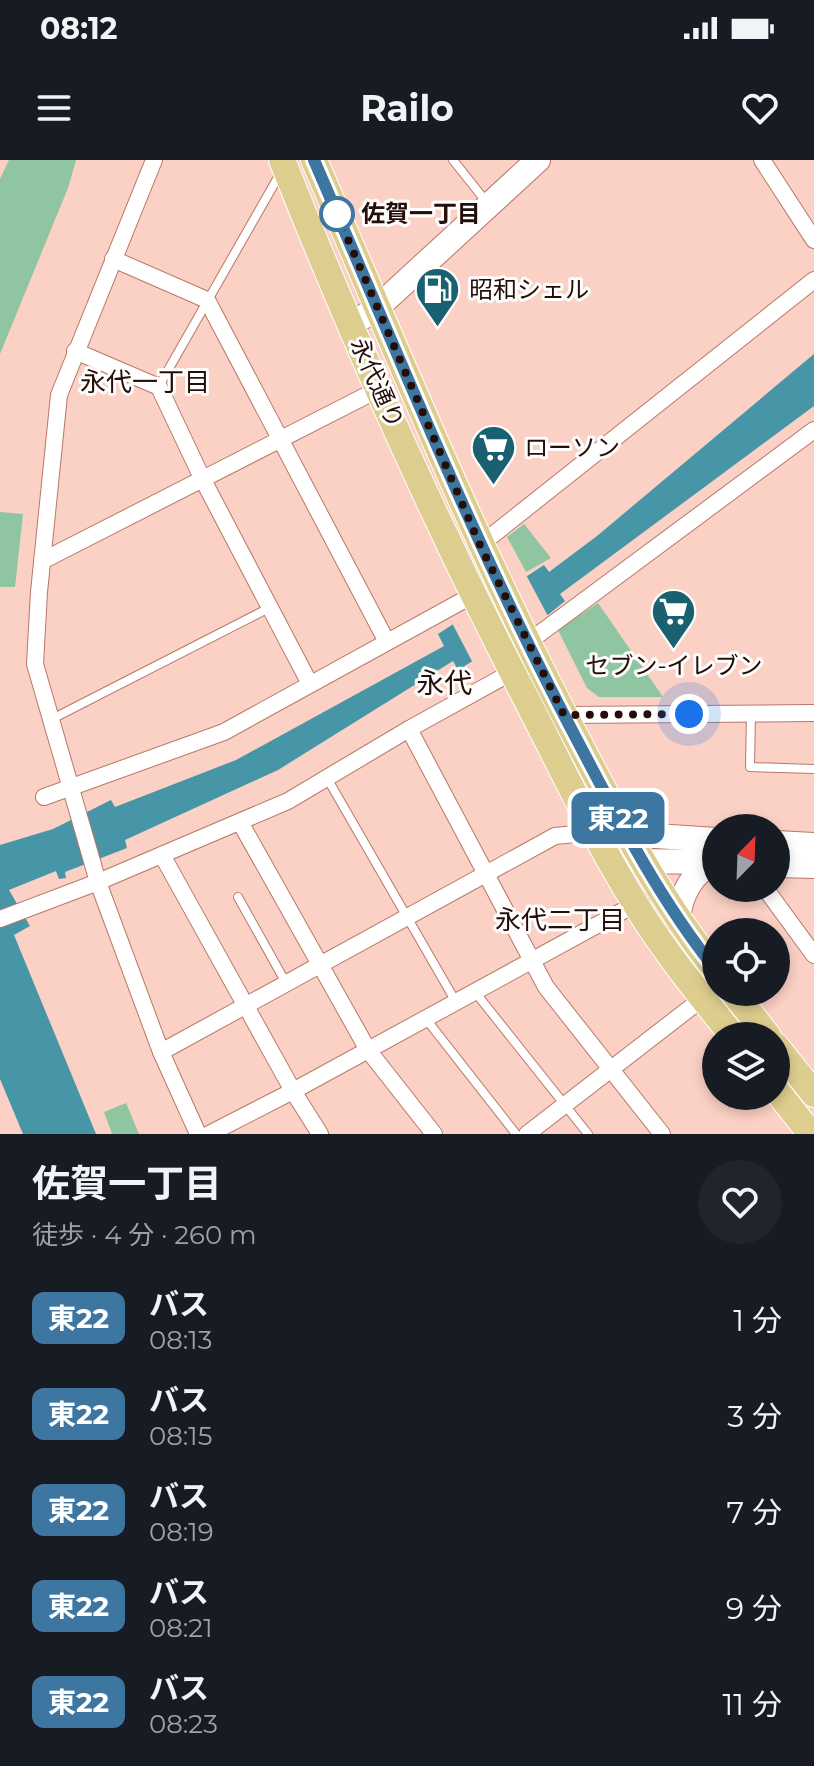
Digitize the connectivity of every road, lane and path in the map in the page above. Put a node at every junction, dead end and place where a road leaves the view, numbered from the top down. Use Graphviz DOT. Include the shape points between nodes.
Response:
graph roads {
  1 [pos="154,160"];
  2 [pos="314,160"];
  3 [pos="453,160"];
  4 [pos="538,160"];
  5 [pos="279,162"];
  6 [pos="766,162"];
  7 [pos="489,205"];
  8 [pos="814,240"];
  9 [pos="113,259"];
  10 [pos="814,280"];
  11 [pos="207,300"];
  12 [pos="378,307"];
  13 [pos="351,325"];
  14 [pos="75,351"];
  15 [pos="159,387"];
  16 [pos="379,389"];
  17 [pos="814,430"];
  18 [pos="281,439"];
  19 [pos="202,478"];
  20 [pos="480,545"];
  21 [pos="42,561"];
  22 [pos="476,600"];
  23 [pos="269,608"];
  24 [pos="525,638"];
  25 [pos="387,642"];
  26 [pos="506,660"];
  27 [pos="310,684"];
  28 [pos="751,713"];
  29 [pos="814,713"];
  30 [pos="564,715"];
  31 [pos="50,720"];
  32 [pos="409,729"];
  33 [pos="814,769"];
  34 [pos="327,778"];
  35 [pos="44,797"];
  36 [pos="72,797"];
  37 [pos="240,822"];
  38 [pos="595,832"];
  39 [pos="627,834"];
  40 [pos="702,839"];
  41 [pos="790,844"];
  42 [pos="814,845"];
  43 [pos="162,855"];
  44 [pos="611,861"];
  45 [pos="643,861"];
  46 [pos="702,862"];
  47 [pos="790,865"];
  48 [pos="814,866"];
  49 [pos="702,870"];
  50 [pos="485,875"];
  51 [pos="97,877"];
  52 [pos="660,891"];
  53 [pos="238,897"];
  54 [pos="775,902"];
  55 [pos="635,904"];
  56 [pos="409,918"];
  57 [pos="0,919"];
  58 [pos="678,920"];
  59 [pos="702,952"];
  60 [pos="814,955"];
  61 [pos="532,961"];
  62 [pos="321,965"];
  63 [pos="286,984"];
  64 [pos="475,992"];
  65 [pos="702,997"];
  66 [pos="702,999"];
  67 [pos="456,1002"];
  68 [pos="246,1006"];
  69 [pos="709,1006"];
  70 [pos="744,1006"];
  71 [pos="426,1018"];
  72 [pos="722,1022"];
  73 [pos="757,1022"];
  74 [pos="368,1050"];
  75 [pos="161,1052"];
  76 [pos="790,1064"];
  77 [pos="613,1069"];
  78 [pos="293,1091"];
  79 [pos="814,1094"];
  80 [pos="566,1105"];
  81 [pos="790,1108"];
  82 [pos="198,1134"];
  83 [pos="209,1134"];
  84 [pos="320,1134"];
  85 [pos="434,1134"];
  86 [pos="516,1134"];
  87 [pos="527,1134"];
  88 [pos="588,1134"];
  89 [pos="662,1134"];
  90 [pos="811,1134"];
  1 -- 9 [label="street"];
  2 -- 12 [label="main road, 永代通り"];
  3 -- 7 [label="lane"];
  4 -- 7 [label="main road"];
  5 -- 11 [label="lane"];
  5 -- 13 [label="main road, 永代通り"];
  6 -- 8 [label="street"];
  7 -- 12 [label="main road"];
  9 -- 11 [label="street"];
  9 -- 14 [label="street"];
  10 -- 20 [label="street"];
  11 -- 15 [label="lane"];
  11 -- 18 [label="street"];
  12 -- 13 [label="main road"];
  12 -- 20 [label="main road, 永代通り"];
  13 -- 16 [label="main road, 永代通り"];
  14 -- 15 [label="street"];
  14 -- 21 [label="street" via="59,395"];
  15 -- 19 [label="street"];
  16 -- 18 [label="street"];
  16 -- 22 [label="main road, 永代通り"];
  17 -- 24 [label="street"];
  18 -- 19 [label="street"];
  18 -- 25 [label="street"];
  19 -- 21 [label="street"];
  19 -- 23 [label="street"];
  20 -- 24 [label="main road, 永代通り"];
  21 -- 31 [label="street" via="35,664"];
  22 -- 25 [label="street"];
  22 -- 26 [label="main road, 永代通り"];
  23 -- 27 [label="street"];
  23 -- 31 [label="lane"];
  24 -- 30 [label="main road"];
  25 -- 27 [label="street"];
  26 -- 32 [label="street"];
  26 -- 38 [label="main road"];
  27 -- 36 [label="street" via="224,732"];
  28 -- 29 [label="street"];
  28 -- 30 [label="street"];
  28 -- 33 [label="lane" via="750,767"];
  30 -- 39 [label="main road"];
  31 -- 36 [label="street"];
  32 -- 34 [label="street"];
  32 -- 50 [label="street"];
  34 -- 37 [label="street"];
  34 -- 56 [label="lane"];
  35 -- 36 [label="street"];
  36 -- 51 [label="street"];
  37 -- 43 [label="street"];
  37 -- 62 [label="street"];
  38 -- 39 [label="main road"];
  38 -- 44 [label="main road"];
  38 -- 50 [label="street" via="555,836"];
  39 -- 40 [label="main road"];
  39 -- 45 [label="main road"];
  41 -- 42 [label="main road"];
  43 -- 51 [label="street"];
  43 -- 68 [label="street"];
  44 -- 45 [label="main road"];
  44 -- 55 [label="main road"];
  45 -- 46 [label="main road"];
  45 -- 52 [label="main road"];
  47 -- 48 [label="main road"];
  49 -- 58 [label="main road" via="692,879"];
  50 -- 56 [label="street"];
  50 -- 61 [label="street"];
  51 -- 57 [label="street"];
  51 -- 75 [label="street"];
  52 -- 55 [label="street"];
  52 -- 58 [label="main road"];
  53 -- 63 [label="lane"];
  54 -- 60 [label="street"];
  55 -- 61 [label="street"];
  55 -- 65 [label="main road"];
  56 -- 62 [label="street"];
  56 -- 67 [label="lane"];
  58 -- 59 [label="main road"];
  61 -- 64 [label="street"];
  61 -- 77 [label="street" via="546,987"];
  62 -- 63 [label="street"];
  62 -- 74 [label="street"];
  63 -- 68 [label="street"];
  64 -- 67 [label="street"];
  64 -- 80 [label="lane"];
  66 -- 77 [label="street"];
  67 -- 71 [label="street"];
  68 -- 75 [label="street"];
  68 -- 78 [label="street"];
  69 -- 72 [label="main road"];
  70 -- 73 [label="main road"];
  71 -- 74 [label="street"];
  71 -- 86 [label="lane"];
  74 -- 78 [label="street"];
  74 -- 85 [label="street"];
  75 -- 82 [label="street"];
  76 -- 79 [label="main road"];
  77 -- 80 [label="street"];
  77 -- 89 [label="street"];
  78 -- 83 [label="street"];
  78 -- 84 [label="street"];
  80 -- 87 [label="street"];
  80 -- 88 [label="lane"];
  81 -- 90 [label="main road"];
}
